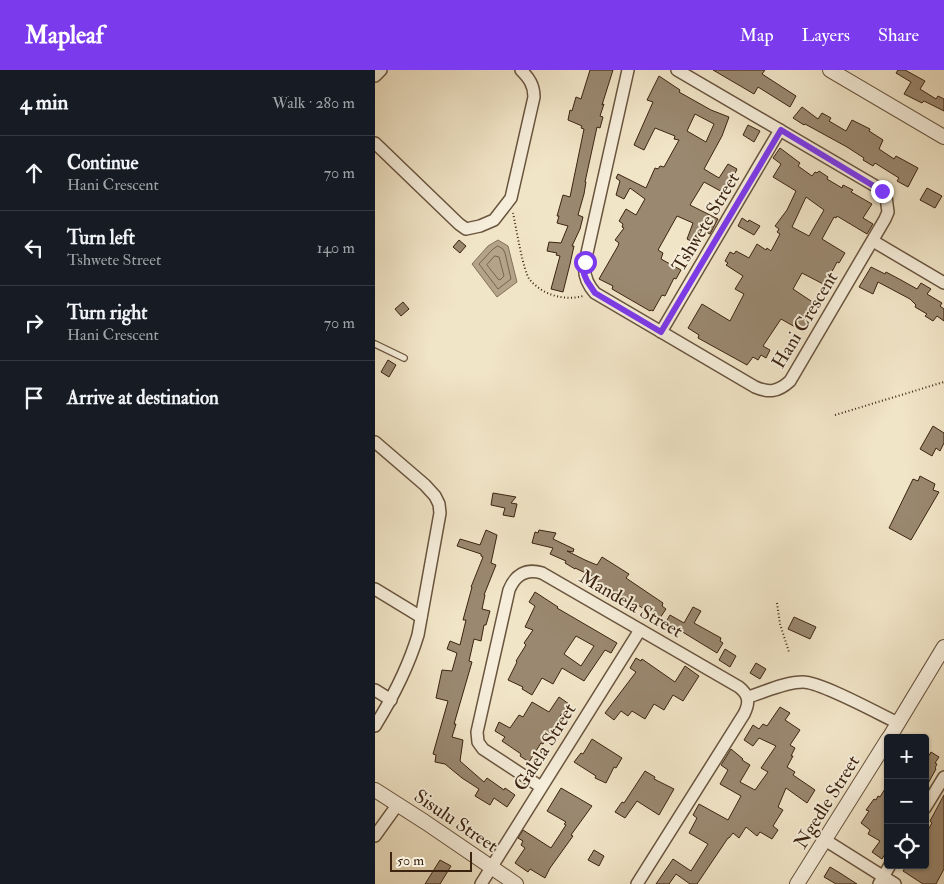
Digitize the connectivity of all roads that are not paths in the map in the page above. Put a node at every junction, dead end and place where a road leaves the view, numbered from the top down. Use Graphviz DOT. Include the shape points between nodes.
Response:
graph roads {
  1 [pos="381,70"];
  2 [pos="521,70"];
  3 [pos="628,70"];
  4 [pos="677,70"];
  5 [pos="830,70"];
  6 [pos="375,76"];
  7 [pos="781,130"];
  8 [pos="944,137"];
  9 [pos="375,142"];
  10 [pos="873,241"];
  11 [pos="944,283"];
  12 [pos="661,332"];
  13 [pos="375,344"];
  14 [pos="404,358"];
  15 [pos="375,442"];
  16 [pos="375,589"];
  17 [pos="421,617"];
  18 [pos="640,630"];
  19 [pos="944,647"];
  20 [pos="375,690"];
  21 [pos="748,698"];
  22 [pos="391,700"];
  23 [pos="898,723"];
  24 [pos="375,726"];
  25 [pos="891,734"];
  26 [pos="884,745"];
  27 [pos="944,777"];
  28 [pos="541,786"];
  29 [pos="375,790"];
  30 [pos="929,801"];
  31 [pos="398,804"];
  32 [pos="375,836"];
  33 [pos="825,840"];
  34 [pos="491,868"];
  35 [pos="888,869"];
  36 [pos="881,880"];
  37 [pos="481,884"];
  38 [pos="516,884"];
  39 [pos="637,884"];
  40 [pos="797,884"];
  41 [pos="895,884"];
  1 -- 6 [label="street"];
  2 -- 9 [label="street" via="534,88 534,96 511,198 494,220 466,229"];
  3 -- 12 [label="street, Hani Crescent" via="584,274 595,293"];
  4 -- 7 [label="street, Hani Crescent"];
  5 -- 8 [label="street"];
  7 -- 10 [label="street, Hani Crescent" via="882,191 888,212"];
  7 -- 12 [label="street, Tshwete Street"];
  10 -- 11 [label="street"];
  10 -- 12 [label="street, Hani Crescent" via="790,381 777,391 755,387"];
  13 -- 14 [label="lane"];
  15 -- 17 [label="street" via="425,485 439,504 439,525"];
  16 -- 17 [label="street"];
  17 -- 22 [label="street" via="414,648"];
  18 -- 21 [label="street, Mandela Street" via="739,686"];
  18 -- 28 [label="street, Galela Street"];
  18 -- 28 [label="street, Mandela Street" via="542,573 525,572 512,583 477,738 483,749"];
  19 -- 23 [label="street, Ngedle Street"];
  20 -- 22 [label="street"];
  21 -- 23 [label="street" via="808,682"];
  21 -- 39 [label="street" via="744,714"];
  22 -- 24 [label="street"];
  23 -- 25 [label="street, Ngedle Street"];
  26 -- 33 [label="street, Ngedle Street"];
  27 -- 30 [label="street"];
  28 -- 34 [label="street, Galela Street"];
  29 -- 31 [label="street, Sisulu Street"];
  31 -- 32 [label="street"];
  31 -- 34 [label="street, Sisulu Street"];
  33 -- 36 [label="street"];
  33 -- 40 [label="street, Ngedle Street"];
  34 -- 37 [label="street, Galela Street"];
  34 -- 38 [label="street, Sisulu Street"];
  35 -- 36 [label="street"];
  36 -- 41 [label="street"];
}
